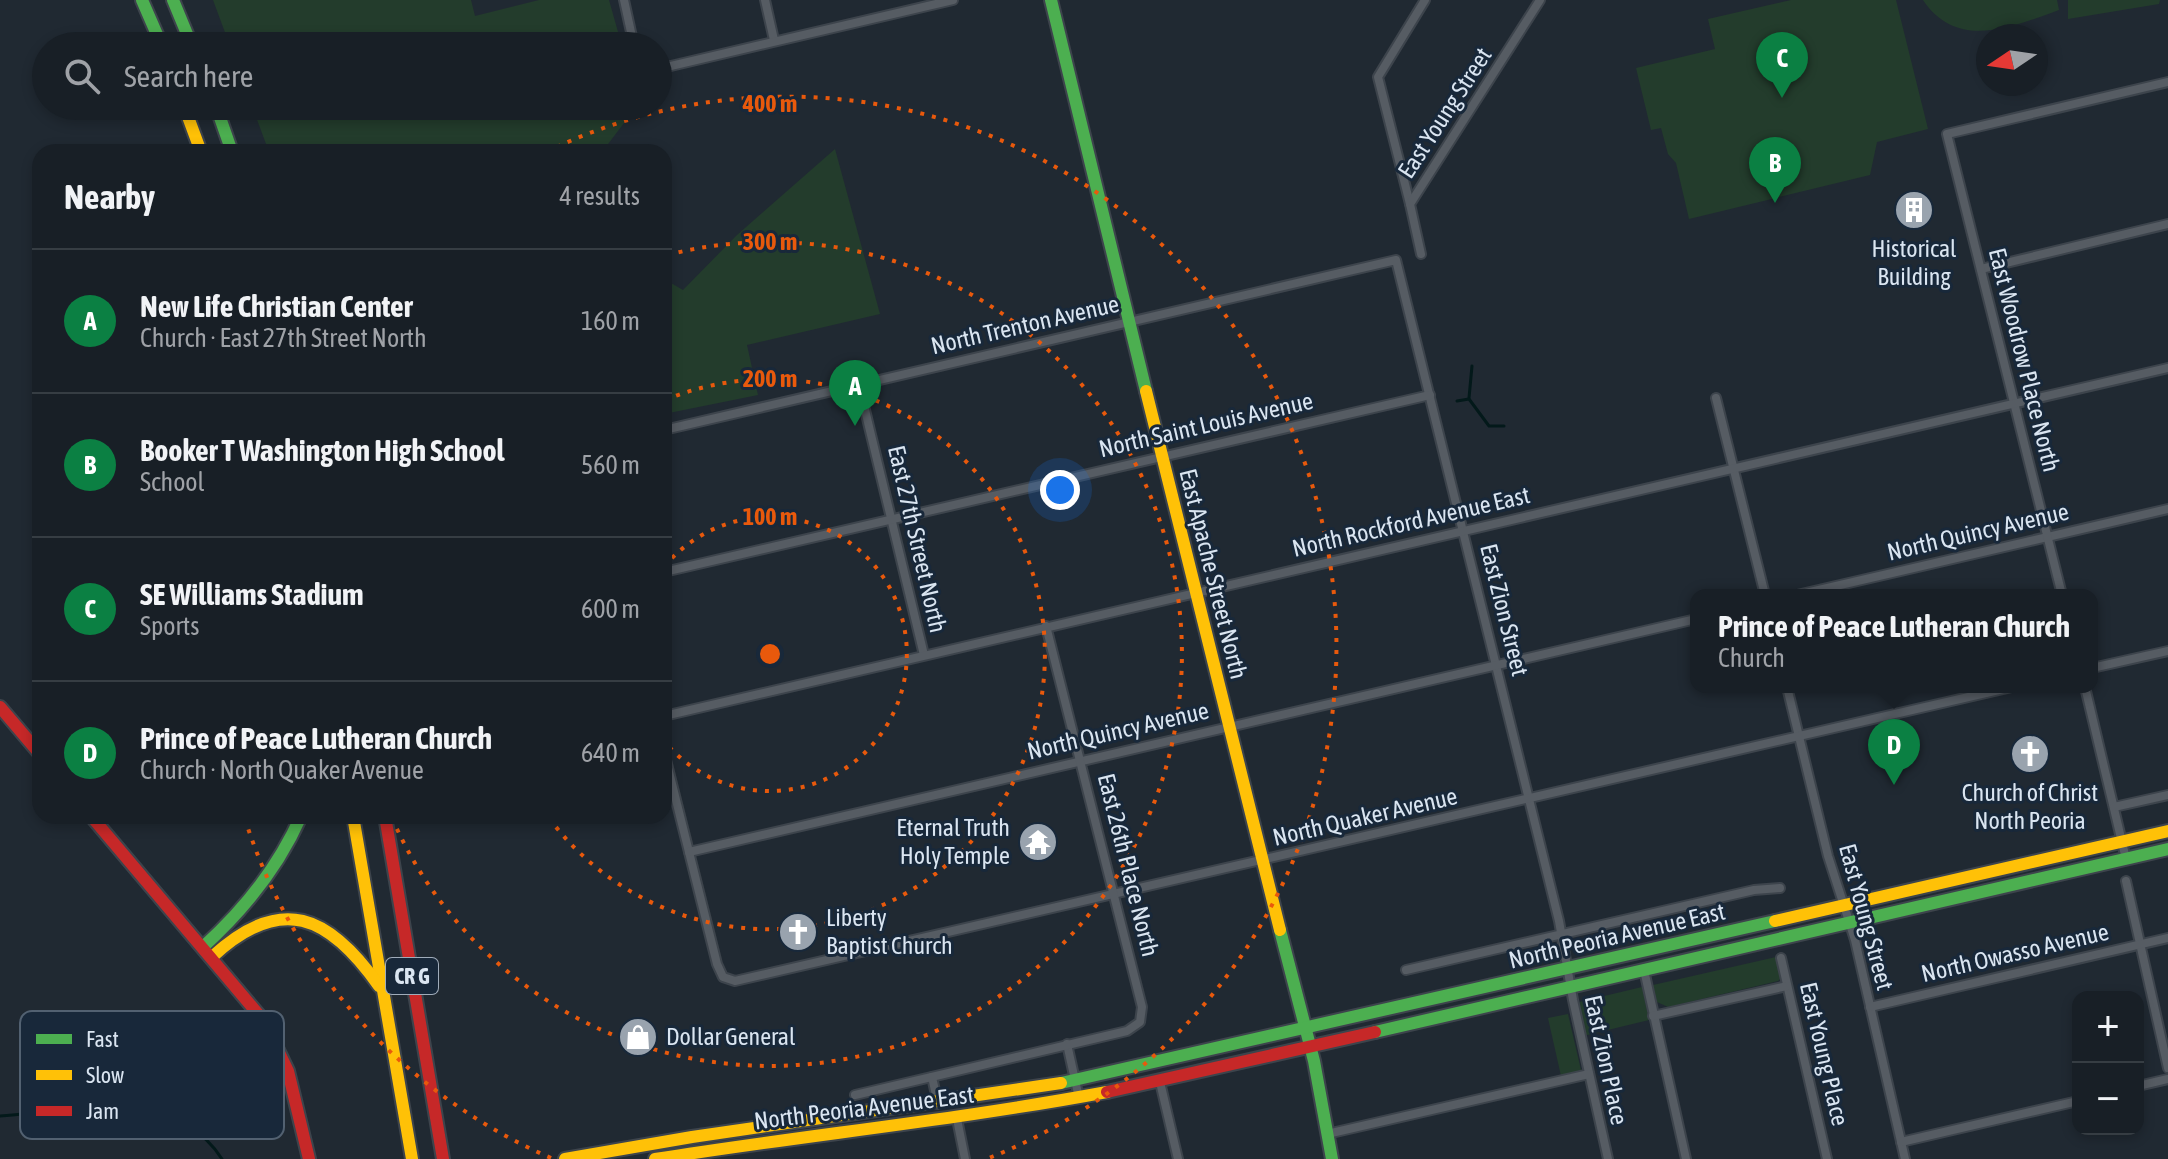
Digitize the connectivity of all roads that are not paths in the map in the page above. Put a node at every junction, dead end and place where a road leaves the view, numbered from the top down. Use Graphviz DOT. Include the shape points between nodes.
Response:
graph roads {
  1 [pos="142,0"];
  2 [pos="173,0"];
  3 [pos="624,0"];
  4 [pos="765,0"];
  5 [pos="953,0"];
  6 [pos="1051,0"];
  7 [pos="1425,0"];
  8 [pos="1540,0"];
  9 [pos="912,4"];
  10 [pos="156,32"];
  11 [pos="186,32"];
  12 [pos="631,32"];
  13 [pos="774,40"];
  14 [pos="672,66"];
  15 [pos="2168,82"];
  16 [pos="189,120"];
  17 [pos="221,120"];
  18 [pos="198,144"];
  19 [pos="229,144"];
  20 [pos="1410,204"];
  21 [pos="2168,224"];
  22 [pos="1421,254"];
  23 [pos="1396,260"];
  24 [pos="1981,269"];
  25 [pos="1128,321"];
  26 [pos="2168,368"];
  27 [pos="859,385"];
  28 [pos="1430,395"];
  29 [pos="1716,398"];
  30 [pos="2015,404"];
  31 [pos="672,428"];
  32 [pos="1162,454"];
  33 [pos="1733,468"];
  34 [pos="2168,509"];
  35 [pos="892,518"];
  36 [pos="1464,531"];
  37 [pos="2048,536"];
  38 [pos="672,570"];
  39 [pos="1763,589"];
  40 [pos="1823,589"];
  41 [pos="2061,589"];
  42 [pos="1195,592"];
  43 [pos="1690,620"];
  44 [pos="1046,626"];
  45 [pos="2168,651"];
  46 [pos="924,655"];
  47 [pos="1496,665"];
  48 [pos="2098,667"];
  49 [pos="1788,693"];
  50 [pos="1986,693"];
  51 [pos="2086,693"];
  52 [pos="0,707"];
  53 [pos="672,714"];
  54 [pos="1227,726"];
  55 [pos="1798,737"];
  56 [pos="32,745"];
  57 [pos="1082,761"];
  58 [pos="672,784"];
  59 [pos="2168,795"];
  60 [pos="1529,799"];
  61 [pos="2114,807"];
  62 [pos="98,824"];
  63 [pos="297,824"];
  64 [pos="354,824"];
  65 [pos="386,824"];
  66 [pos="2168,831"];
  67 [pos="2122,842"];
  68 [pos="2168,849"];
  69 [pos="689,852"];
  70 [pos="2126,859"];
  71 [pos="1262,861"];
  72 [pos="2126,881"];
  73 [pos="1780,888"];
  74 [pos="1114,894"];
  75 [pos="1845,906"];
  76 [pos="1849,922"];
  77 [pos="1561,934"];
  78 [pos="2168,938"];
  79 [pos="2140,945"];
  80 [pos="207,952"];
  81 [pos="1781,958"];
  82 [pos="1406,970"];
  83 [pos="1567,970"];
  84 [pos="1644,970"];
  85 [pos="1787,986"];
  86 [pos="1570,987"];
  87 [pos="384,993"];
  88 [pos="1870,1007"];
  89 [pos="256,1011"];
  90 [pos="1653,1016"];
  91 [pos="1140,1022"];
  92 [pos="1305,1031"];
  93 [pos="1067,1044"];
  94 [pos="1309,1047"];
  95 [pos="284,1060"];
  96 [pos="2168,1068"];
  97 [pos="1589,1074"];
  98 [pos="932,1077"];
  99 [pos="2168,1079"];
  100 [pos="1076,1081"];
  101 [pos="1160,1082"];
  102 [pos="2144,1085"];
  103 [pos="855,1095"];
  104 [pos="1079,1098"];
  105 [pos="2072,1102"];
  106 [pos="938,1104"];
  107 [pos="957,1119"];
  108 [pos="1327,1134"];
  109 [pos="1901,1142"];
  110 [pos="309,1159"];
  111 [pos="412,1159"];
  112 [pos="443,1159"];
  113 [pos="565,1159"];
  114 [pos="655,1159"];
  115 [pos="965,1159"];
  116 [pos="1178,1159"];
  117 [pos="1332,1159"];
  118 [pos="1608,1159"];
  119 [pos="1686,1159"];
  120 [pos="1827,1159"];
  121 [pos="1905,1159"];
  1 -- 10 [label="main road"];
  2 -- 11 [label="main road"];
  3 -- 12 [label="street"];
  4 -- 13 [label="street"];
  5 -- 9 [label="street"];
  6 -- 25 [label="main road, East Apache Street North"];
  7 -- 20 [label="street" via="1378,77"];
  8 -- 20 [label="street, East Young Street"];
  9 -- 13 [label="street"];
  13 -- 14 [label="street"];
  15 -- 24 [label="street, East Woodrow Place North" via="1947,134"];
  16 -- 18 [label="main road"];
  17 -- 19 [label="main road"];
  20 -- 22 [label="street, East Young Street"];
  21 -- 24 [label="street"];
  23 -- 25 [label="street, North Trenton Avenue"];
  23 -- 28 [label="street, East Zion Street"];
  24 -- 30 [label="street, East Woodrow Place North"];
  25 -- 27 [label="street, North Trenton Avenue"];
  25 -- 32 [label="main road, East Apache Street North"];
  26 -- 30 [label="street, North Rockford Avenue East"];
  27 -- 31 [label="street, North Trenton Avenue"];
  27 -- 35 [label="street, East 27th Street North"];
  28 -- 32 [label="street, North Saint Louis Avenue"];
  28 -- 36 [label="street, East Zion Street"];
  29 -- 33 [label="street"];
  30 -- 33 [label="street, North Rockford Avenue East"];
  30 -- 37 [label="street, East Woodrow Place North"];
  32 -- 35 [label="street, North Saint Louis Avenue"];
  32 -- 42 [label="main road, East Apache Street North"];
  33 -- 36 [label="street, North Rockford Avenue East"];
  33 -- 39 [label="street"];
  34 -- 37 [label="street, North Quincy Avenue"];
  35 -- 38 [label="street, North Saint Louis Avenue"];
  35 -- 46 [label="street, East 27th Street North"];
  36 -- 42 [label="street, North Rockford Avenue East"];
  36 -- 47 [label="street, East Zion Street"];
  37 -- 40 [label="street, North Quincy Avenue"];
  37 -- 41 [label="street, East Woodrow Place North"];
  42 -- 44 [label="street, North Rockford Avenue East"];
  42 -- 54 [label="main road, East Apache Street North"];
  43 -- 47 [label="street, North Quincy Avenue"];
  44 -- 46 [label="street, North Rockford Avenue East"];
  44 -- 57 [label="street, East 26th Place North"];
  45 -- 48 [label="street"];
  46 -- 53 [label="street, North Rockford Avenue East"];
  47 -- 54 [label="street, North Quincy Avenue"];
  47 -- 60 [label="street, East Zion Street"];
  49 -- 55 [label="street, East Young Street"];
  50 -- 55 [label="street, North Quaker Avenue"];
  51 -- 61 [label="street"];
  52 -- 56 [label="main road"];
  54 -- 57 [label="street, North Quincy Avenue"];
  54 -- 71 [label="main road, East Apache Street North"];
  55 -- 60 [label="street, North Quaker Avenue"];
  55 -- 75 [label="street, East Young Street"];
  57 -- 69 [label="street, North Quincy Avenue"];
  57 -- 74 [label="street, East 26th Place North"];
  58 -- 69 [label="street"];
  59 -- 61 [label="street"];
  60 -- 71 [label="street, North Quaker Avenue"];
  60 -- 77 [label="street, East Zion Street"];
  61 -- 67 [label="street"];
  62 -- 80 [label="main road"];
  63 -- 80 [label="main road" via="263,883"];
  64 -- 87 [label="main road, CR G"];
  65 -- 112 [label="main road, CR G"];
  66 -- 67 [label="main road, North Peoria Avenue East"];
  67 -- 70 [label="street"];
  67 -- 75 [label="main road, North Peoria Avenue East"];
  68 -- 70 [label="main road, North Peoria Avenue East"];
  69 -- 74 [label="street, North Quaker Avenue" via="717,964 727,979 745,981"];
  70 -- 76 [label="main road, North Peoria Avenue East"];
  71 -- 74 [label="street, North Quaker Avenue"];
  71 -- 92 [label="main road, East Apache Street North"];
  72 -- 79 [label="street"];
  73 -- 77 [label="street, North Peoria Avenue East"];
  74 -- 91 [label="street, East 26th Place North" via="1142,1007"];
  75 -- 76 [label="street, East Young Street"];
  75 -- 83 [label="main road, North Peoria Avenue East"];
  76 -- 84 [label="main road, North Peoria Avenue East"];
  76 -- 88 [label="street, East Young Street"];
  77 -- 82 [label="street, North Peoria Avenue East"];
  77 -- 83 [label="street, East Zion Street"];
  78 -- 79 [label="street, North Owasso Avenue"];
  79 -- 88 [label="street, North Owasso Avenue"];
  79 -- 96 [label="street"];
  80 -- 87 [label="main road" via="255,925 308,922 349,945"];
  80 -- 89 [label="main road"];
  81 -- 85 [label="street, East Young Place"];
  83 -- 86 [label="street, East Zion Place"];
  83 -- 92 [label="main road, North Peoria Avenue East"];
  84 -- 86 [label="main road, North Peoria Avenue East"];
  84 -- 90 [label="street"];
  85 -- 90 [label="street"];
  85 -- 120 [label="street, East Young Place"];
  86 -- 94 [label="main road, North Peoria Avenue East"];
  86 -- 97 [label="street, East Zion Place"];
  87 -- 111 [label="main road, CR G"];
  88 -- 109 [label="street, East Young Street"];
  90 -- 119 [label="street"];
  91 -- 93 [label="street, North Peoria Avenue East" via="1127,1031"];
  92 -- 94 [label="main road, East Apache Street North"];
  92 -- 100 [label="main road, North Peoria Avenue East"];
  93 -- 98 [label="street, North Peoria Avenue East"];
  93 -- 100 [label="street"];
  94 -- 101 [label="main road, North Peoria Avenue East"];
  94 -- 108 [label="main road, East Apache Street North"];
  95 -- 110 [label="main road"];
  97 -- 108 [label="street"];
  97 -- 118 [label="street, East Zion Place"];
  98 -- 103 [label="street, North Peoria Avenue East"];
  98 -- 106 [label="street, North Peoria Avenue East"];
  99 -- 102 [label="street"];
  100 -- 104 [label="street"];
  100 -- 106 [label="main road, North Peoria Avenue East"];
  101 -- 104 [label="main road, North Peoria Avenue East"];
  101 -- 116 [label="street"];
  104 -- 107 [label="main road, North Peoria Avenue East"];
  105 -- 109 [label="street"];
  106 -- 113 [label="main road, North Peoria Avenue East" via="698,1134"];
  107 -- 114 [label="main road, North Peoria Avenue East"];
  107 -- 115 [label="street"];
  108 -- 117 [label="main road, East Apache Street North"];
  109 -- 121 [label="street, East Young Street"];
}
